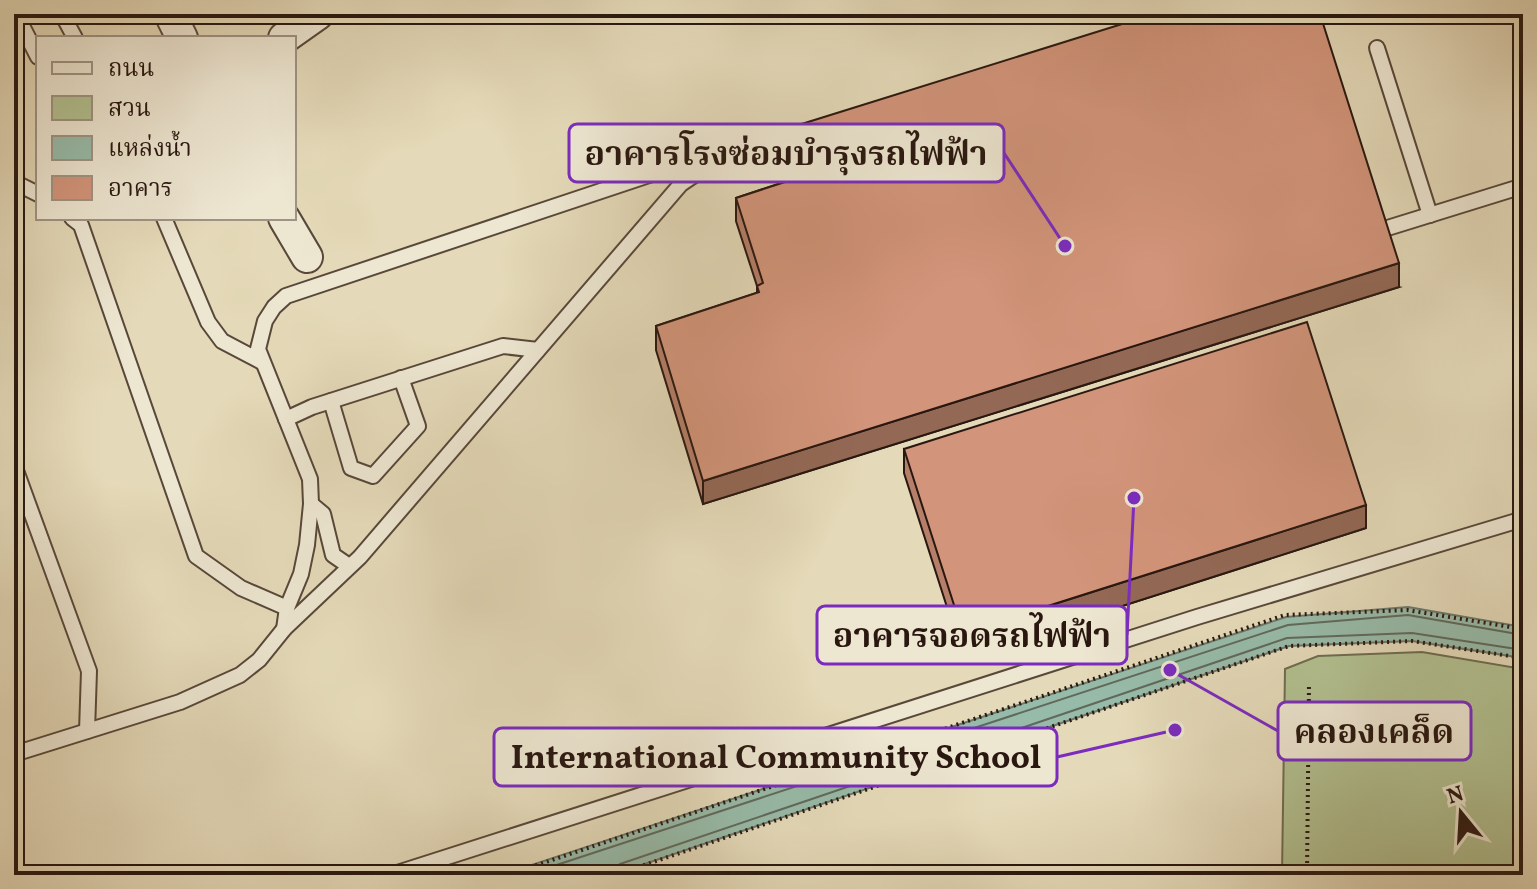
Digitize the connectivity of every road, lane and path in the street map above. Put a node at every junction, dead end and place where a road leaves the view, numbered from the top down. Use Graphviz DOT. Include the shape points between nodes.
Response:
graph roads {
  1 [pos="16,14"];
  2 [pos="62,14"];
  3 [pos="170,14"];
  4 [pos="318,14"];
  5 [pos="74,36"];
  6 [pos="181,36"];
  7 [pos="287,36"];
  8 [pos="1377,48"];
  9 [pos="36,53"];
  10 [pos="809,131"];
  11 [pos="718,159"];
  12 [pos="14,182"];
  13 [pos="1523,186"];
  14 [pos="36,193"];
  15 [pos="1430,215"];
  16 [pos="78,220"];
  17 [pos="165,220"];
  18 [pos="285,220"];
  19 [pos="1381,230"];
  20 [pos="307,257"];
  21 [pos="538,350"];
  22 [pos="262,362"];
  23 [pos="401,378"];
  24 [pos="331,401"];
  25 [pos="286,419"];
  26 [pos="14,465"];
  27 [pos="311,504"];
  28 [pos="1523,519"];
  29 [pos="349,566"];
  30 [pos="287,608"];
  31 [pos="284,629"];
  32 [pos="1523,629"];
  33 [pos="1523,658"];
  34 [pos="1309,683"];
  35 [pos="87,731"];
  36 [pos="14,754"];
  37 [pos="391,875"];
  38 [pos="507,875"];
  39 [pos="615,875"];
  40 [pos="1307,875"];
  1 -- 9 [label="lane"];
  2 -- 5 [label="lane"];
  3 -- 6 [label="street"];
  4 -- 7 [label="street"];
  8 -- 15 [label="lane"];
  10 -- 11 [label="lane"];
  11 -- 21 [label="lane" via="681,184"];
  11 -- 22 [label="lane" via="676,166 286,296 265,321 258,349"];
  12 -- 14 [label="lane"];
  13 -- 15 [label="lane"];
  15 -- 19 [label="lane"];
  16 -- 30 [label="lane" via="196,556 241,588"];
  17 -- 22 [label="lane" via="208,322 222,341"];
  18 -- 20 [label="street"];
  21 -- 23 [label="lane" via="503,346"];
  21 -- 29 [label="lane"];
  22 -- 25 [label="lane"];
  23 -- 24 [label="lane"];
  23 -- 24 [label="lane" via="418,426 373,476 351,468"];
  24 -- 25 [label="lane"];
  25 -- 27 [label="lane" via="310,479"];
  26 -- 35 [label="lane" via="89,671"];
  27 -- 29 [label="lane" via="323,514 333,555"];
  27 -- 30 [label="lane" via="301,574"];
  28 -- 37 [label="lane" via="1197,617"];
  29 -- 31 [label="lane"];
  30 -- 31 [label="lane"];
  31 -- 35 [label="lane" via="240,675 180,702"];
  32 -- 38 [label="path" via="1407,610 1285,615"];
  33 -- 39 [label="path" via="1412,641 1289,646"];
  34 -- 40 [label="path"];
  35 -- 36 [label="lane"];
}
